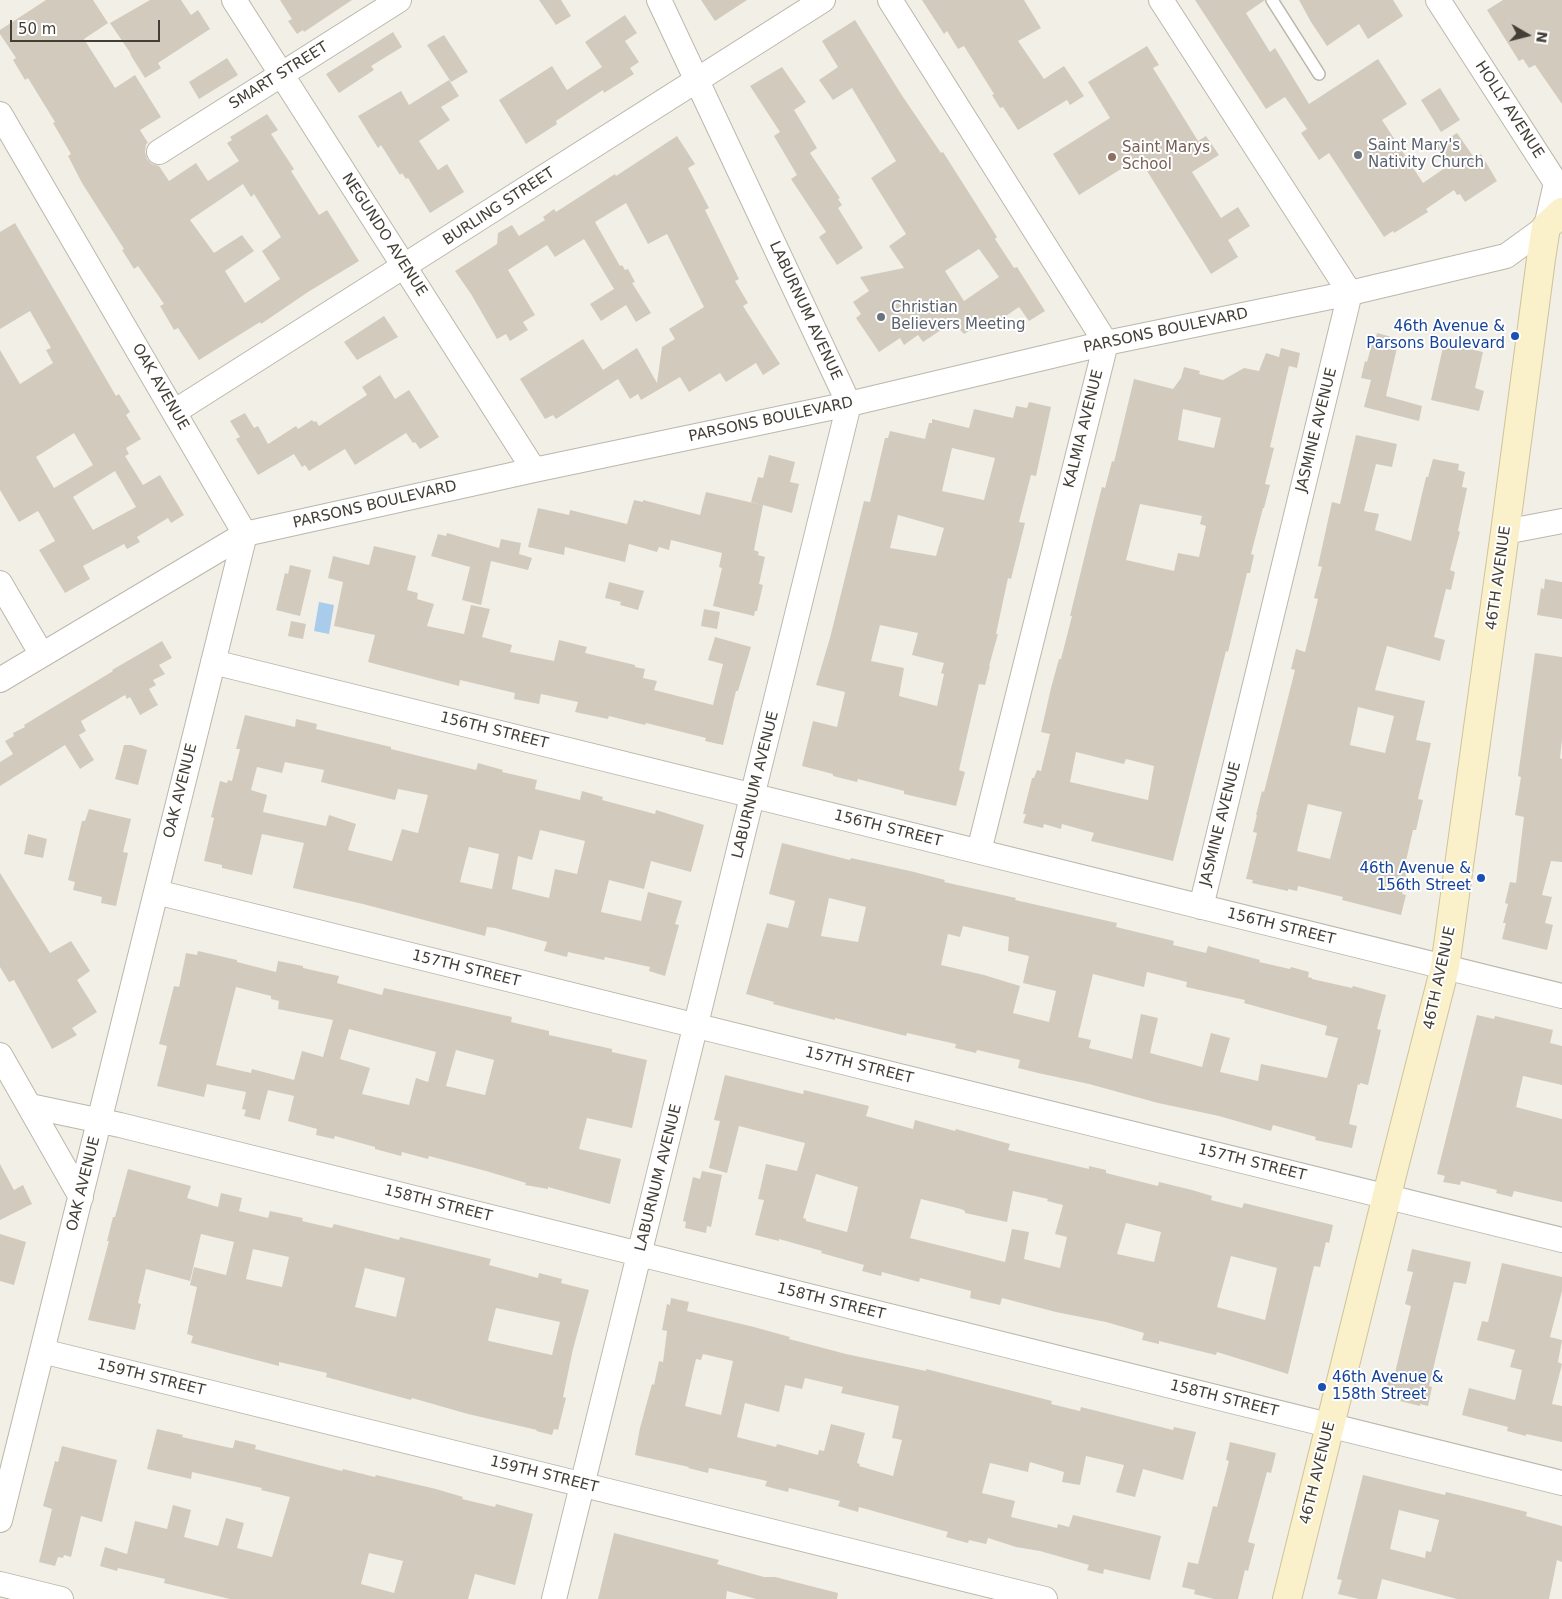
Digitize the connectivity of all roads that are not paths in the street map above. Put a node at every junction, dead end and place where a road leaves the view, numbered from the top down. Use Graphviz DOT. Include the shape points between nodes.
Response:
graph roads {
  1 [pos="234,0"];
  2 [pos="398,0"];
  3 [pos="660,0"];
  4 [pos="824,0"];
  5 [pos="890,0"];
  6 [pos="1161,0"];
  7 [pos="1272,0"];
  8 [pos="1438,0"];
  9 [pos="282,74"];
  10 [pos="1319,74"];
  11 [pos="697,80"];
  12 [pos="0,114"];
  13 [pos="159,152"];
  14 [pos="1554,220"];
  15 [pos="405,267"];
  16 [pos="1350,293"];
  17 [pos="1106,343"];
  18 [pos="849,404"];
  19 [pos="174,412"];
  20 [pos="534,470"];
  21 [pos="1562,521"];
  22 [pos="1505,532"];
  23 [pos="245,534"];
  24 [pos="0,583"];
  25 [pos="42,655"];
  26 [pos="213,662"];
  27 [pos="0,680"];
  28 [pos="753,796"];
  29 [pos="979,851"];
  30 [pos="156,892"];
  31 [pos="1201,907"];
  32 [pos="1445,967"];
  33 [pos="1562,996"];
  34 [pos="696,1026"];
  35 [pos="0,1055"];
  36 [pos="30,1106"];
  37 [pos="100,1121"];
  38 [pos="1386,1196"];
  39 [pos="81,1197"];
  40 [pos="1562,1240"];
  41 [pos="640,1254"];
  42 [pos="42,1351"];
  43 [pos="1330,1425"];
  44 [pos="1562,1483"];
  45 [pos="582,1484"];
  46 [pos="0,1520"];
  47 [pos="0,1584"];
  48 [pos="61,1599"];
  49 [pos="554,1599"];
  50 [pos="1045,1599"];
  51 [pos="1287,1599"];
  1 -- 9 [label="street, NEGUNDO AVENUE"];
  2 -- 9 [label="street, SMART STREET"];
  3 -- 11 [label="street, LABURNUM AVENUE"];
  4 -- 11 [label="street, BURLING STREET"];
  5 -- 17 [label="street"];
  6 -- 16 [label="street"];
  7 -- 10 [label="lane"];
  8 -- 14 [label="street, HOLLY AVENUE" via="1556,183"];
  9 -- 13 [label="street, SMART STREET"];
  9 -- 15 [label="street, NEGUNDO AVENUE"];
  11 -- 15 [label="street, BURLING STREET"];
  11 -- 18 [label="street, LABURNUM AVENUE"];
  12 -- 19 [label="street, OAK AVENUE"];
  14 -- 16 [label="street, PARSONS BOULEVARD" via="1506,256"];
  14 -- 22 [label="street, 46TH AVENUE"];
  15 -- 19 [label="street, BURLING STREET"];
  15 -- 20 [label="street, NEGUNDO AVENUE"];
  16 -- 17 [label="street, PARSONS BOULEVARD"];
  16 -- 31 [label="street, JASMINE AVENUE"];
  17 -- 18 [label="street, PARSONS BOULEVARD"];
  17 -- 29 [label="street, KALMIA AVENUE"];
  18 -- 20 [label="street, PARSONS BOULEVARD"];
  18 -- 28 [label="street, LABURNUM AVENUE"];
  19 -- 23 [label="street, OAK AVENUE"];
  20 -- 23 [label="street, PARSONS BOULEVARD"];
  21 -- 22 [label="street"];
  22 -- 32 [label="street, 46TH AVENUE"];
  23 -- 25 [label="street, PARSONS BOULEVARD"];
  23 -- 26 [label="street, OAK AVENUE"];
  24 -- 25 [label="street"];
  25 -- 27 [label="street, PARSONS BOULEVARD"];
  26 -- 28 [label="street, 156TH STREET"];
  26 -- 30 [label="street, OAK AVENUE"];
  28 -- 29 [label="street, 156TH STREET"];
  28 -- 34 [label="street, LABURNUM AVENUE"];
  29 -- 31 [label="street, 156TH STREET"];
  30 -- 34 [label="street, 157TH STREET"];
  30 -- 37 [label="street, OAK AVENUE"];
  31 -- 32 [label="street, 156TH STREET"];
  32 -- 33 [label="street, 156TH STREET"];
  32 -- 38 [label="street, 46TH AVENUE"];
  34 -- 38 [label="street, 157TH STREET"];
  34 -- 41 [label="street, LABURNUM AVENUE"];
  35 -- 36 [label="street"];
  36 -- 37 [label="street, 158TH STREET"];
  36 -- 39 [label="street"];
  37 -- 39 [label="street, OAK AVENUE"];
  37 -- 41 [label="street, 158TH STREET"];
  38 -- 40 [label="street, 157TH STREET"];
  38 -- 43 [label="street, 46TH AVENUE"];
  39 -- 42 [label="street, OAK AVENUE"];
  41 -- 43 [label="street, 158TH STREET"];
  41 -- 45 [label="street, LABURNUM AVENUE"];
  42 -- 45 [label="street, 159TH STREET"];
  42 -- 46 [label="street, OAK AVENUE"];
  43 -- 44 [label="street, 158TH STREET"];
  43 -- 51 [label="street, 46TH AVENUE"];
  45 -- 49 [label="street, LABURNUM AVENUE"];
  45 -- 50 [label="street, 159TH STREET"];
  47 -- 48 [label="street"];
}
